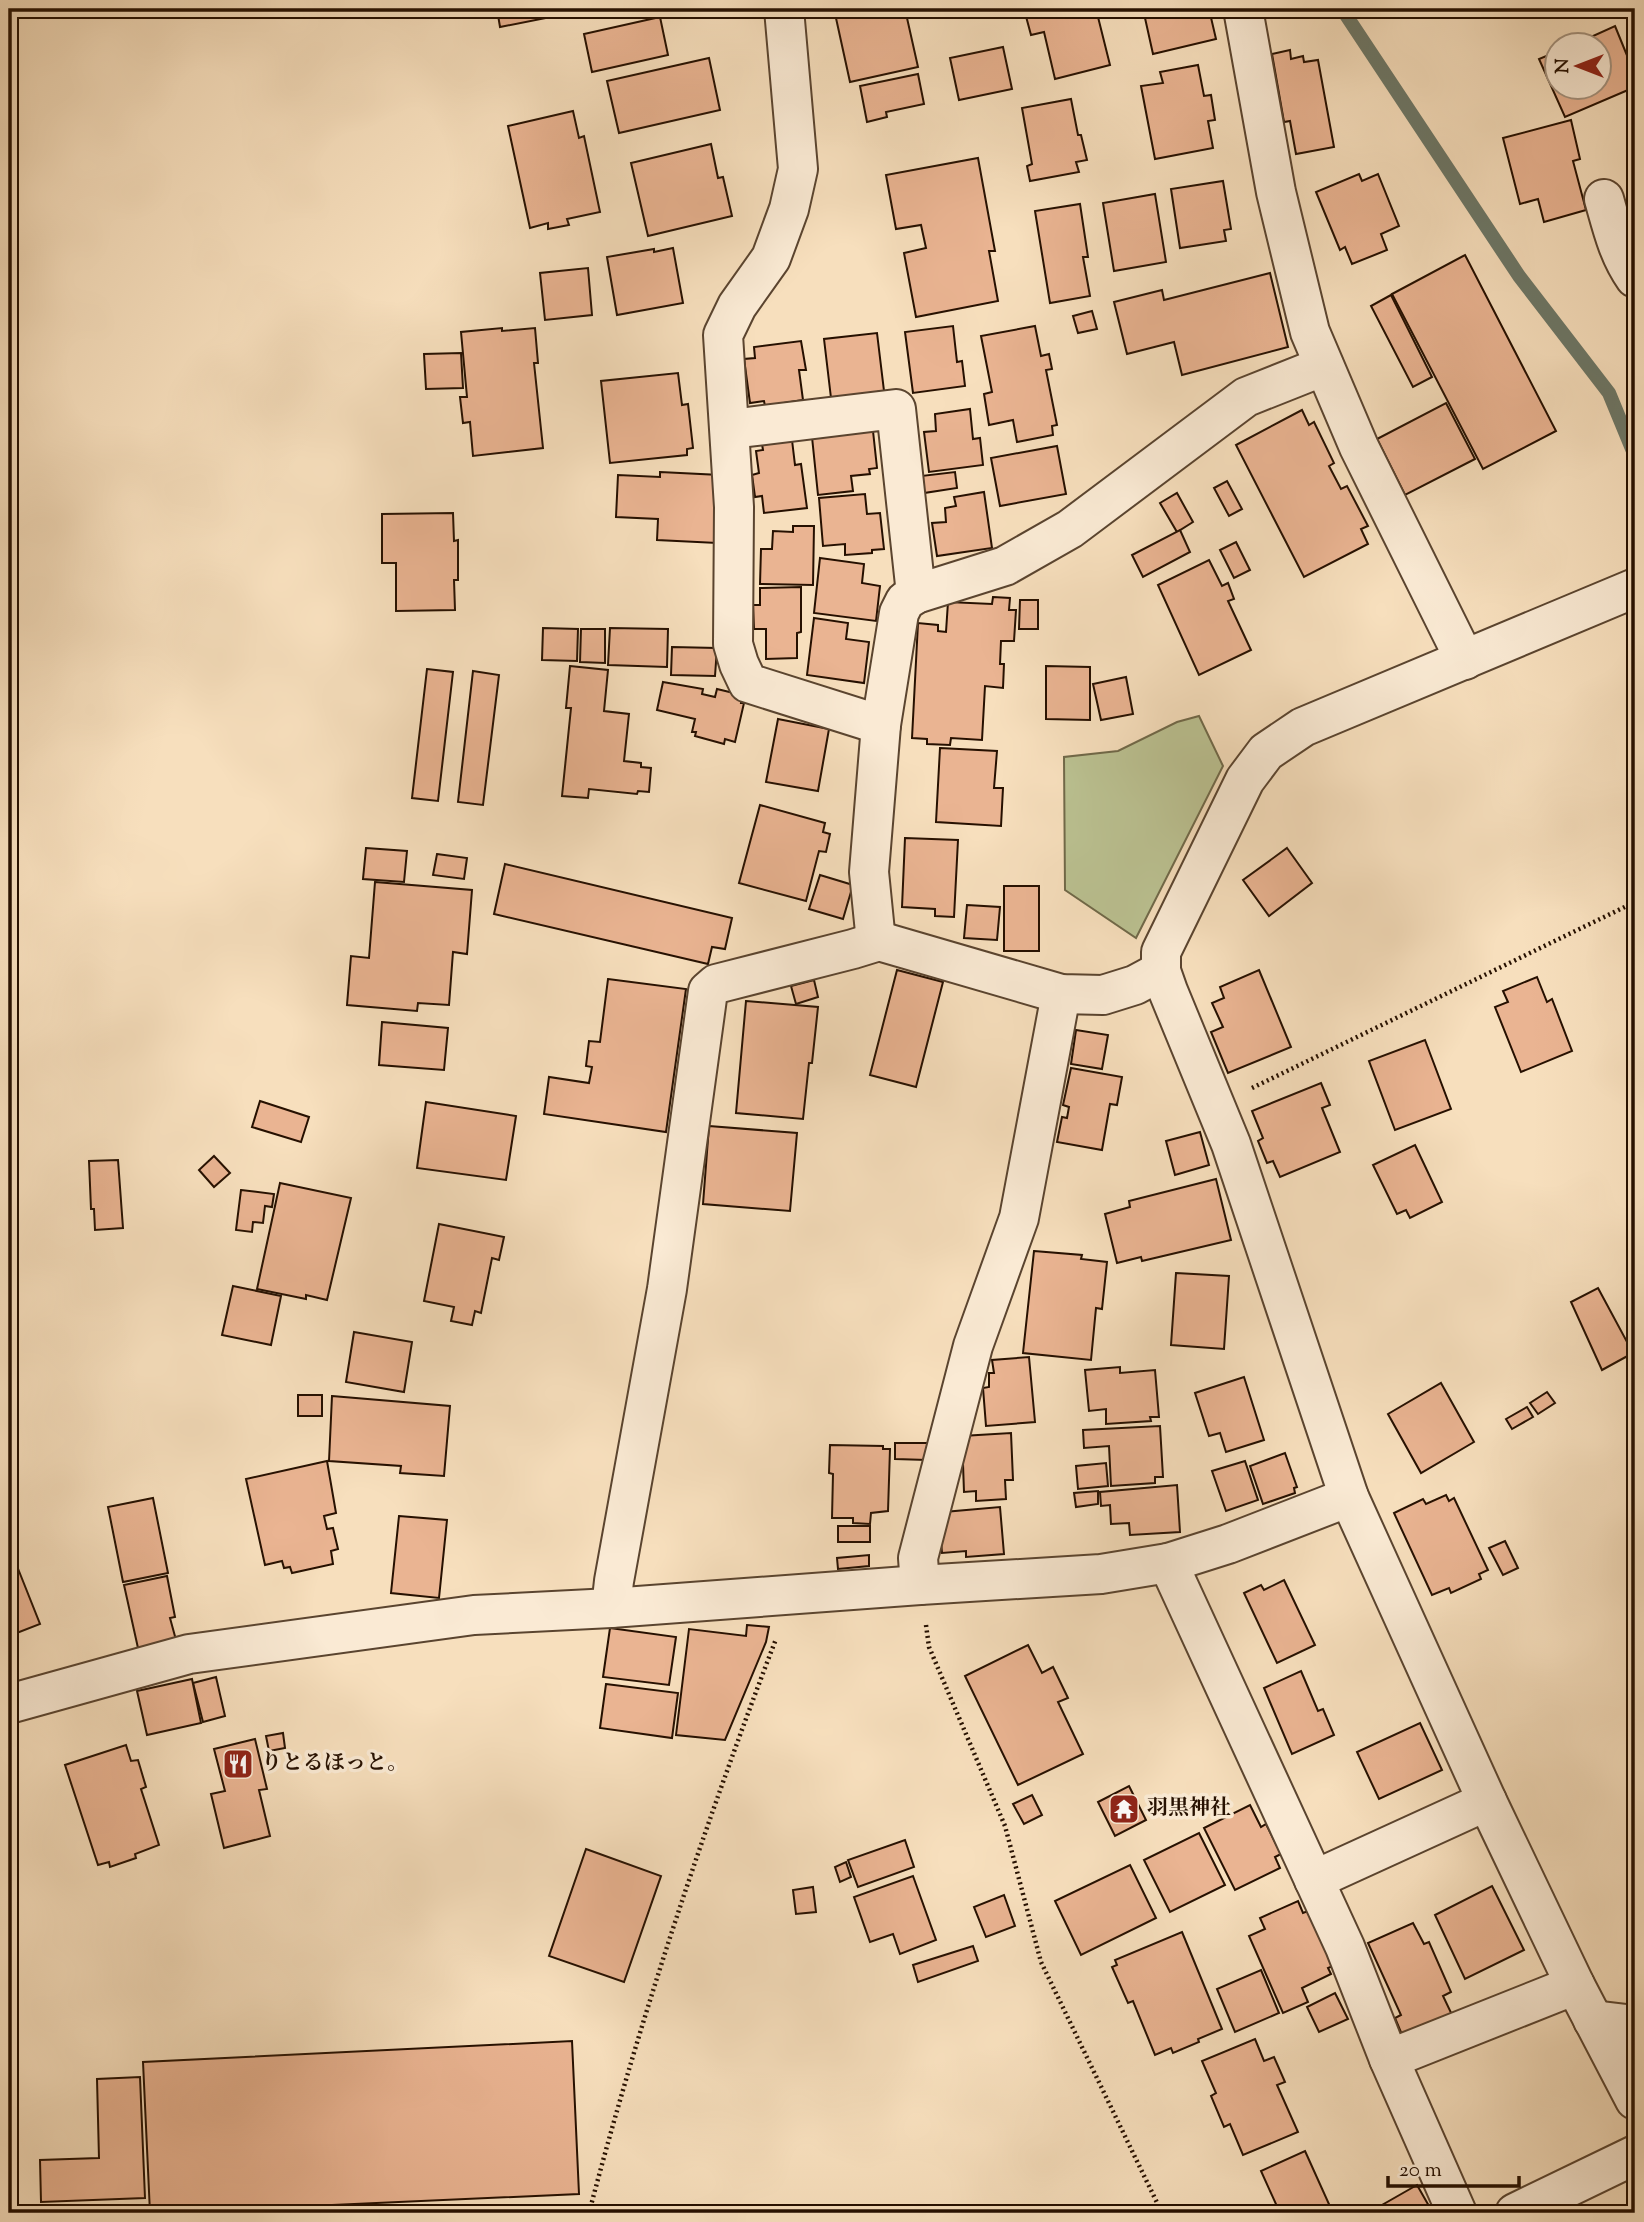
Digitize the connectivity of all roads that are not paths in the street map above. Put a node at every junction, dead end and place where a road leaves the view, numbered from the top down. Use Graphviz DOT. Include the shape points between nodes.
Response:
graph roads {
  1 [pos="784,9"];
  2 [pos="1243,9"];
  3 [pos="1604,199"];
  4 [pos="1635,278"];
  5 [pos="1324,366"];
  6 [pos="730,429"];
  7 [pos="1635,588"];
  8 [pos="916,594"];
  9 [pos="1465,660"];
  10 [pos="881,724"];
  11 [pos="879,941"];
  12 [pos="1161,971"];
  13 [pos="1061,994"];
  14 [pos="1349,1497"];
  15 [pos="1168,1563"];
  16 [pos="920,1585"];
  17 [pos="611,1608"];
  18 [pos="9,1704"];
  19 [pos="1487,1801"];
  20 [pos="1314,1880"];
  21 [pos="1575,1985"];
  22 [pos="1593,2020"];
  23 [pos="1635,2025"];
  24 [pos="1389,2060"];
  25 [pos="1635,2100"];
  26 [pos="1635,2155"];
  27 [pos="1457,2213"];
  28 [pos="1515,2213"];
  1 -- 6 [label="street" via="798,169 771,258 723,335"];
  2 -- 5 [label="street" via="1276,192 1310,332"];
  3 -- 4 [label="street" via="1615,237"];
  5 -- 8 [label="street" via="1246,397 1070,529 1005,566"];
  5 -- 9 [label="street"];
  6 -- 8 [label="street" via="897,409"];
  6 -- 10 [label="street" via="733,644 738,664 748,683"];
  7 -- 9 [label="street"];
  8 -- 10 [label="street" via="905,601 899,613"];
  9 -- 12 [label="street" via="1303,727 1266,752 1245,780 1161,952"];
  10 -- 11 [label="street" via="869,872"];
  11 -- 13 [label="street"];
  11 -- 17 [label="street" via="716,984 708,990 667,1289"];
  12 -- 13 [label="street" via="1103,995"];
  12 -- 14 [label="street" via="1231,1144"];
  13 -- 16 [label="street" via="1019,1218 973,1346 918,1558"];
  14 -- 15 [label="street"];
  14 -- 19 [label="street"];
  15 -- 16 [label="street" via="1101,1574"];
  15 -- 20 [label="street"];
  16 -- 17 [label="street"];
  17 -- 18 [label="street" via="474,1615 189,1654"];
  19 -- 20 [label="street"];
  19 -- 21 [label="street"];
  20 -- 24 [label="street"];
  21 -- 22 [label="street"];
  21 -- 24 [label="street"];
  22 -- 23 [label="street"];
  22 -- 25 [label="street"];
  24 -- 27 [label="street"];
  26 -- 28 [label="street"];
}
